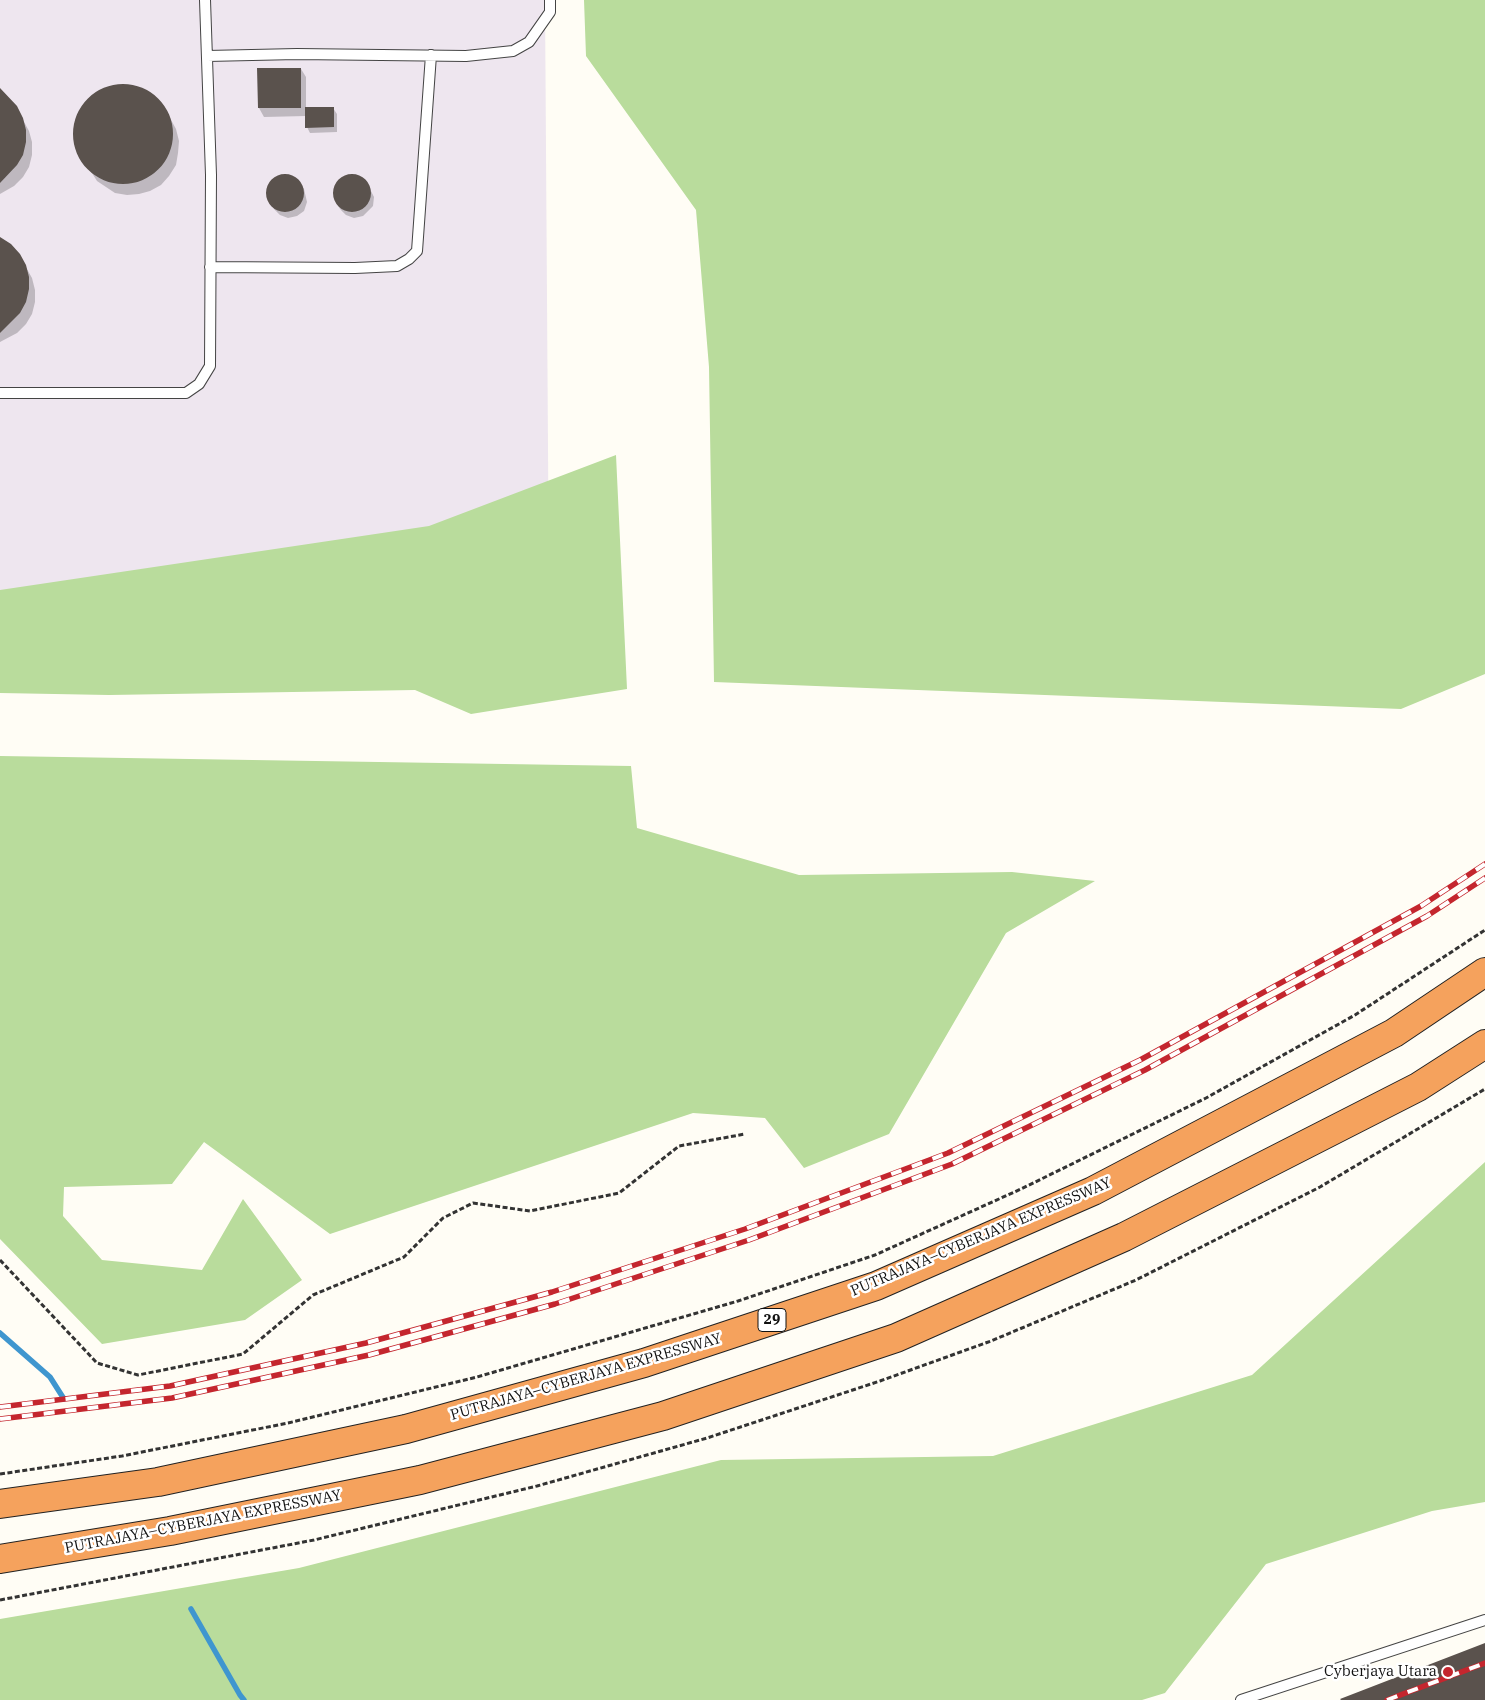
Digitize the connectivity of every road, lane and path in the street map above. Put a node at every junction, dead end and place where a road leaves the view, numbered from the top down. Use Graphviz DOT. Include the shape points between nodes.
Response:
graph roads {
  1 [pos="205,0"];
  2 [pos="550,0"];
  3 [pos="207,56"];
  4 [pos="431,56"];
  5 [pos="210,267"];
  6 [pos="0,393"];
  7 [pos="1485,930"];
  8 [pos="1485,972"];
  9 [pos="1485,1044"];
  10 [pos="745,1134"];
  11 [pos="0,1260"];
  12 [pos="0,1474"];
  13 [pos="0,1504"];
  14 [pos="433,1511"];
  15 [pos="0,1559"];
  16 [pos="0,1600"];
  17 [pos="1485,1620"];
  18 [pos="1241,1700"];
  1 -- 3 [label="lane"];
  2 -- 4 [label="lane" via="550,12 529,42 513,51"];
  3 -- 4 [label="lane"];
  3 -- 5 [label="lane"];
  4 -- 5 [label="lane" via="417,251 409,259 397,266 355,268"];
  5 -- 6 [label="lane" via="210,366 200,384 186,393"];
  7 -- 12 [label="path" via="1356,1015 1206,1098 1021,1189 875,1255 738,1301 477,1377 268,1427 122,1456"];
  8 -- 13 [label="highway, PUTRAJAYA–CYBERJAYA EXPRESSWAY / 29" via="1394,1033 1093,1191 876,1286 644,1363 406,1429 158,1482"];
  9 -- 15 [label="highway, PUTRAJAYA–CYBERJAYA EXPRESSWAY" via="1418,1087 1124,1237 896,1338 663,1416 420,1480 170,1531"];
  10 -- 11 [label="path" via="679,1146 619,1193 530,1211 473,1203 443,1218 404,1257 313,1295 244,1354 138,1374 97,1363"];
  14 -- 16 [label="path" via="314,1540"];
  17 -- 18 [label="lane"];
}
